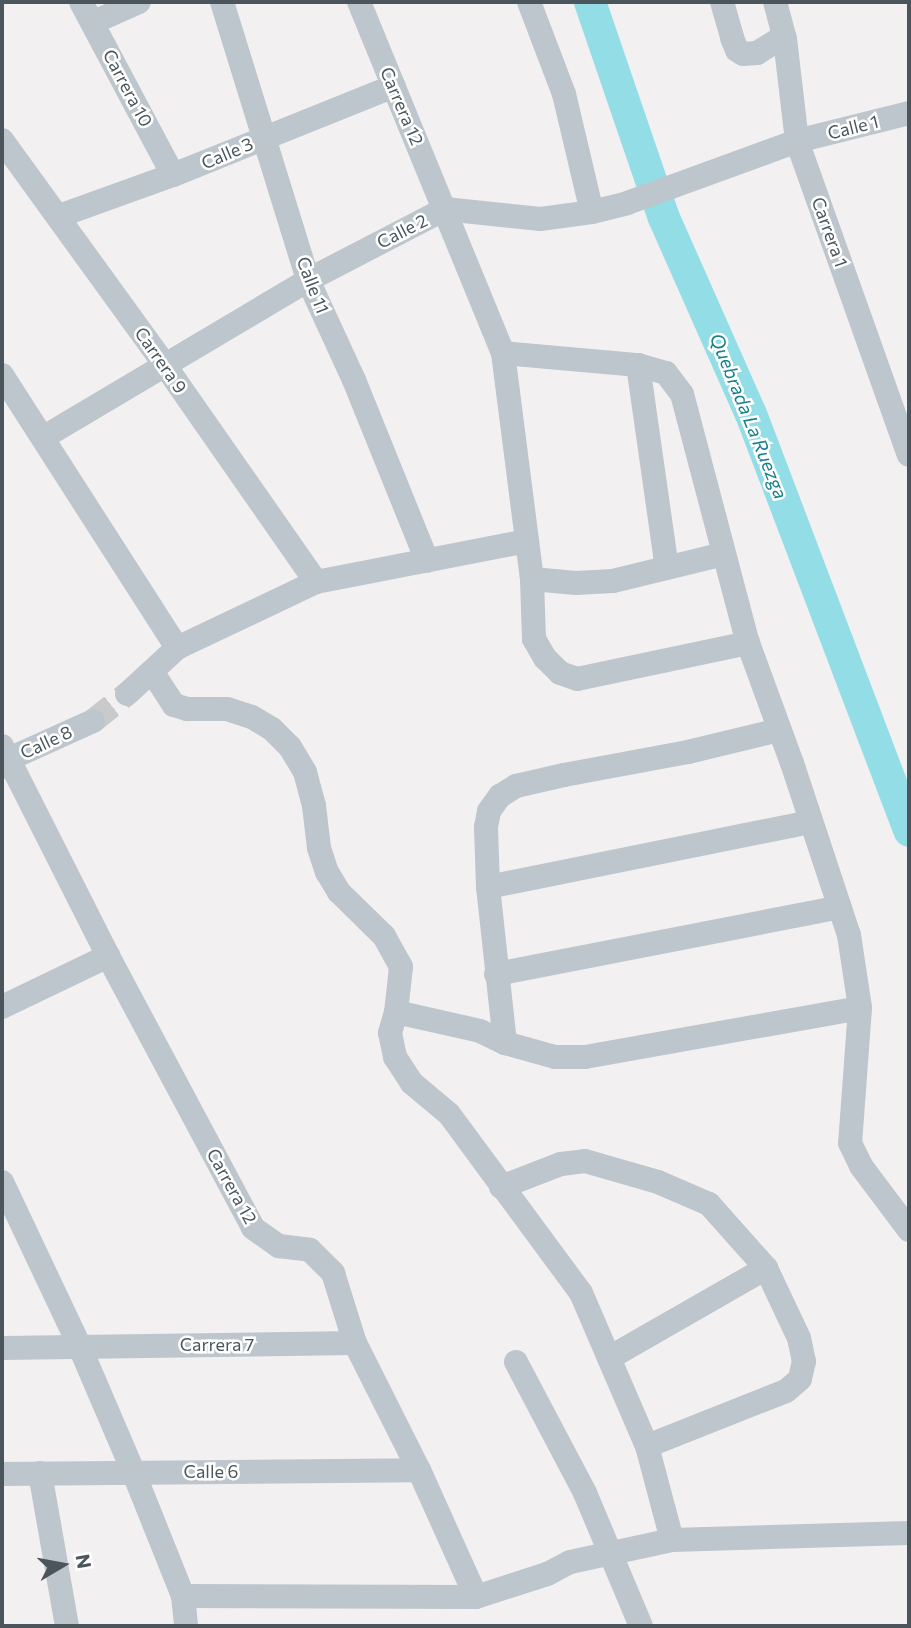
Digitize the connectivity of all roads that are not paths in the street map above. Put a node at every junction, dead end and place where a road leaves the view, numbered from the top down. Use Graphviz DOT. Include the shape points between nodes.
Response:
graph roads {
  1 [pos="139,2"];
  2 [pos="222,2"];
  3 [pos="359,2"];
  4 [pos="529,2"];
  5 [pos="722,2"];
  6 [pos="775,2"];
  7 [pos="87,12"];
  8 [pos="785,36"];
  9 [pos="394,86"];
  10 [pos="909,113"];
  11 [pos="265,137"];
  12 [pos="2,140"];
  13 [pos="797,141"];
  14 [pos="173,175"];
  15 [pos="446,209"];
  16 [pos="592,212"];
  17 [pos="58,216"];
  18 [pos="308,280"];
  19 [pos="503,353"];
  20 [pos="164,364"];
  21 [pos="638,365"];
  22 [pos="2,375"];
  23 [pos="903,419"];
  24 [pos="44,437"];
  25 [pos="909,455"];
  26 [pos="526,541"];
  27 [pos="724,554"];
  28 [pos="427,561"];
  29 [pos="667,568"];
  30 [pos="532,579"];
  31 [pos="316,582"];
  32 [pos="748,643"];
  33 [pos="177,648"];
  34 [pos="153,673"];
  35 [pos="127,694"];
  36 [pos="93,721"];
  37 [pos="779,730"];
  38 [pos="4,757"];
  39 [pos="811,822"];
  40 [pos="488,887"];
  41 [pos="840,907"];
  42 [pos="108,956"];
  43 [pos="496,974"];
  44 [pos="2,1007"];
  45 [pos="860,1008"];
  46 [pos="396,1012"];
  47 [pos="505,1043"];
  48 [pos="2,1182"];
  49 [pos="501,1187"];
  50 [pos="909,1230"];
  51 [pos="766,1268"];
  52 [pos="355,1343"];
  53 [pos="79,1345"];
  54 [pos="2,1348"];
  55 [pos="609,1358"];
  56 [pos="516,1362"];
  57 [pos="647,1446"];
  58 [pos="419,1470"];
  59 [pos="133,1471"];
  60 [pos="40,1473"];
  61 [pos="2,1474"];
  62 [pos="909,1533"];
  63 [pos="673,1541"];
  64 [pos="613,1552"];
  65 [pos="183,1596"];
  66 [pos="476,1597"];
  67 [pos="67,1626"];
  68 [pos="186,1626"];
  69 [pos="641,1626"];
  1 -- 7 [label="street"];
  2 -- 11 [label="street, Calle 11"];
  3 -- 9 [label="street, Carrera 12"];
  4 -- 16 [label="street" via="564,94"];
  5 -- 8 [label="street" via="732,38 743,54 757,53"];
  6 -- 8 [label="street, Carrera 1"];
  7 -- 14 [label="street, Carrera 10"];
  8 -- 13 [label="street, Carrera 1"];
  9 -- 11 [label="street, Calle 3"];
  9 -- 15 [label="street, Carrera 12"];
  10 -- 13 [label="street, Calle 1"];
  11 -- 14 [label="street, Calle 3"];
  11 -- 18 [label="street, Calle 11"];
  12 -- 17 [label="street, Carrera 9"];
  13 -- 16 [label="street, Calle 2"];
  13 -- 23 [label="street, Carrera 1"];
  14 -- 17 [label="street, Calle 3"];
  15 -- 16 [label="street, Calle 2" via="540,219"];
  15 -- 18 [label="street, Calle 2"];
  15 -- 19 [label="street, Carrera 12"];
  17 -- 20 [label="street, Carrera 9"];
  18 -- 20 [label="street, Calle 2"];
  18 -- 28 [label="street, Calle 11"];
  19 -- 21 [label="street"];
  19 -- 26 [label="street, Carrera 12"];
  20 -- 24 [label="street, Calle 2"];
  20 -- 31 [label="street, Carrera 9"];
  21 -- 27 [label="street" via="666,373 682,394"];
  21 -- 29 [label="street"];
  22 -- 24 [label="street"];
  23 -- 25 [label="street, Carrera 1"];
  24 -- 33 [label="street"];
  26 -- 28 [label="street"];
  26 -- 30 [label="street, Carrera 12"];
  27 -- 29 [label="street"];
  27 -- 32 [label="street"];
  28 -- 31 [label="street"];
  29 -- 30 [label="street" via="613,581"];
  30 -- 32 [label="street, Carrera 12" via="534,639 560,673 577,679"];
  31 -- 33 [label="street"];
  32 -- 37 [label="street"];
  33 -- 34 [label="street"];
  34 -- 35 [label="street"];
  34 -- 46 [label="street" via="174,705 227,709 252,717 290,747 305,772 327,872 339,892 384,936 401,967"];
  36 -- 38 [label="street, Calle 8"];
  37 -- 39 [label="street"];
  37 -- 40 [label="street" via="516,786 500,796 489,811"];
  38 -- 42 [label="street, Carrera 12"];
  39 -- 40 [label="street"];
  39 -- 41 [label="street"];
  40 -- 43 [label="street"];
  41 -- 43 [label="street"];
  41 -- 45 [label="street" via="849,934"];
  42 -- 44 [label="street"];
  42 -- 52 [label="street, Carrera 12" via="253,1228 279,1246 310,1250 321,1259 333,1273"];
  43 -- 47 [label="street"];
  45 -- 47 [label="street" via="585,1057 555,1057"];
  45 -- 50 [label="street" via="850,1143 861,1166"];
  46 -- 47 [label="street" via="480,1031"];
  46 -- 49 [label="street" via="390,1033 395,1057 412,1083 449,1114"];
  48 -- 53 [label="street"];
  49 -- 51 [label="street" via="561,1164 585,1161 658,1182 709,1204"];
  49 -- 55 [label="street" via="581,1293"];
  51 -- 55 [label="street"];
  51 -- 57 [label="street" via="799,1338 804,1362 800,1379 786,1391"];
  52 -- 53 [label="street, Carrera 7"];
  52 -- 58 [label="street, Carrera 12"];
  53 -- 54 [label="street, Carrera 7"];
  53 -- 59 [label="street"];
  55 -- 57 [label="street"];
  56 -- 64 [label="street"];
  57 -- 63 [label="street"];
  58 -- 59 [label="street, Calle 6"];
  58 -- 66 [label="street, Carrera 12"];
  59 -- 60 [label="street, Calle 6"];
  59 -- 65 [label="street"];
  60 -- 61 [label="street, Calle 6"];
  60 -- 67 [label="street"];
  62 -- 63 [label="street"];
  63 -- 64 [label="street"];
  64 -- 66 [label="street" via="570,1562"];
  64 -- 69 [label="street"];
  65 -- 66 [label="street"];
  65 -- 68 [label="street"];
}
